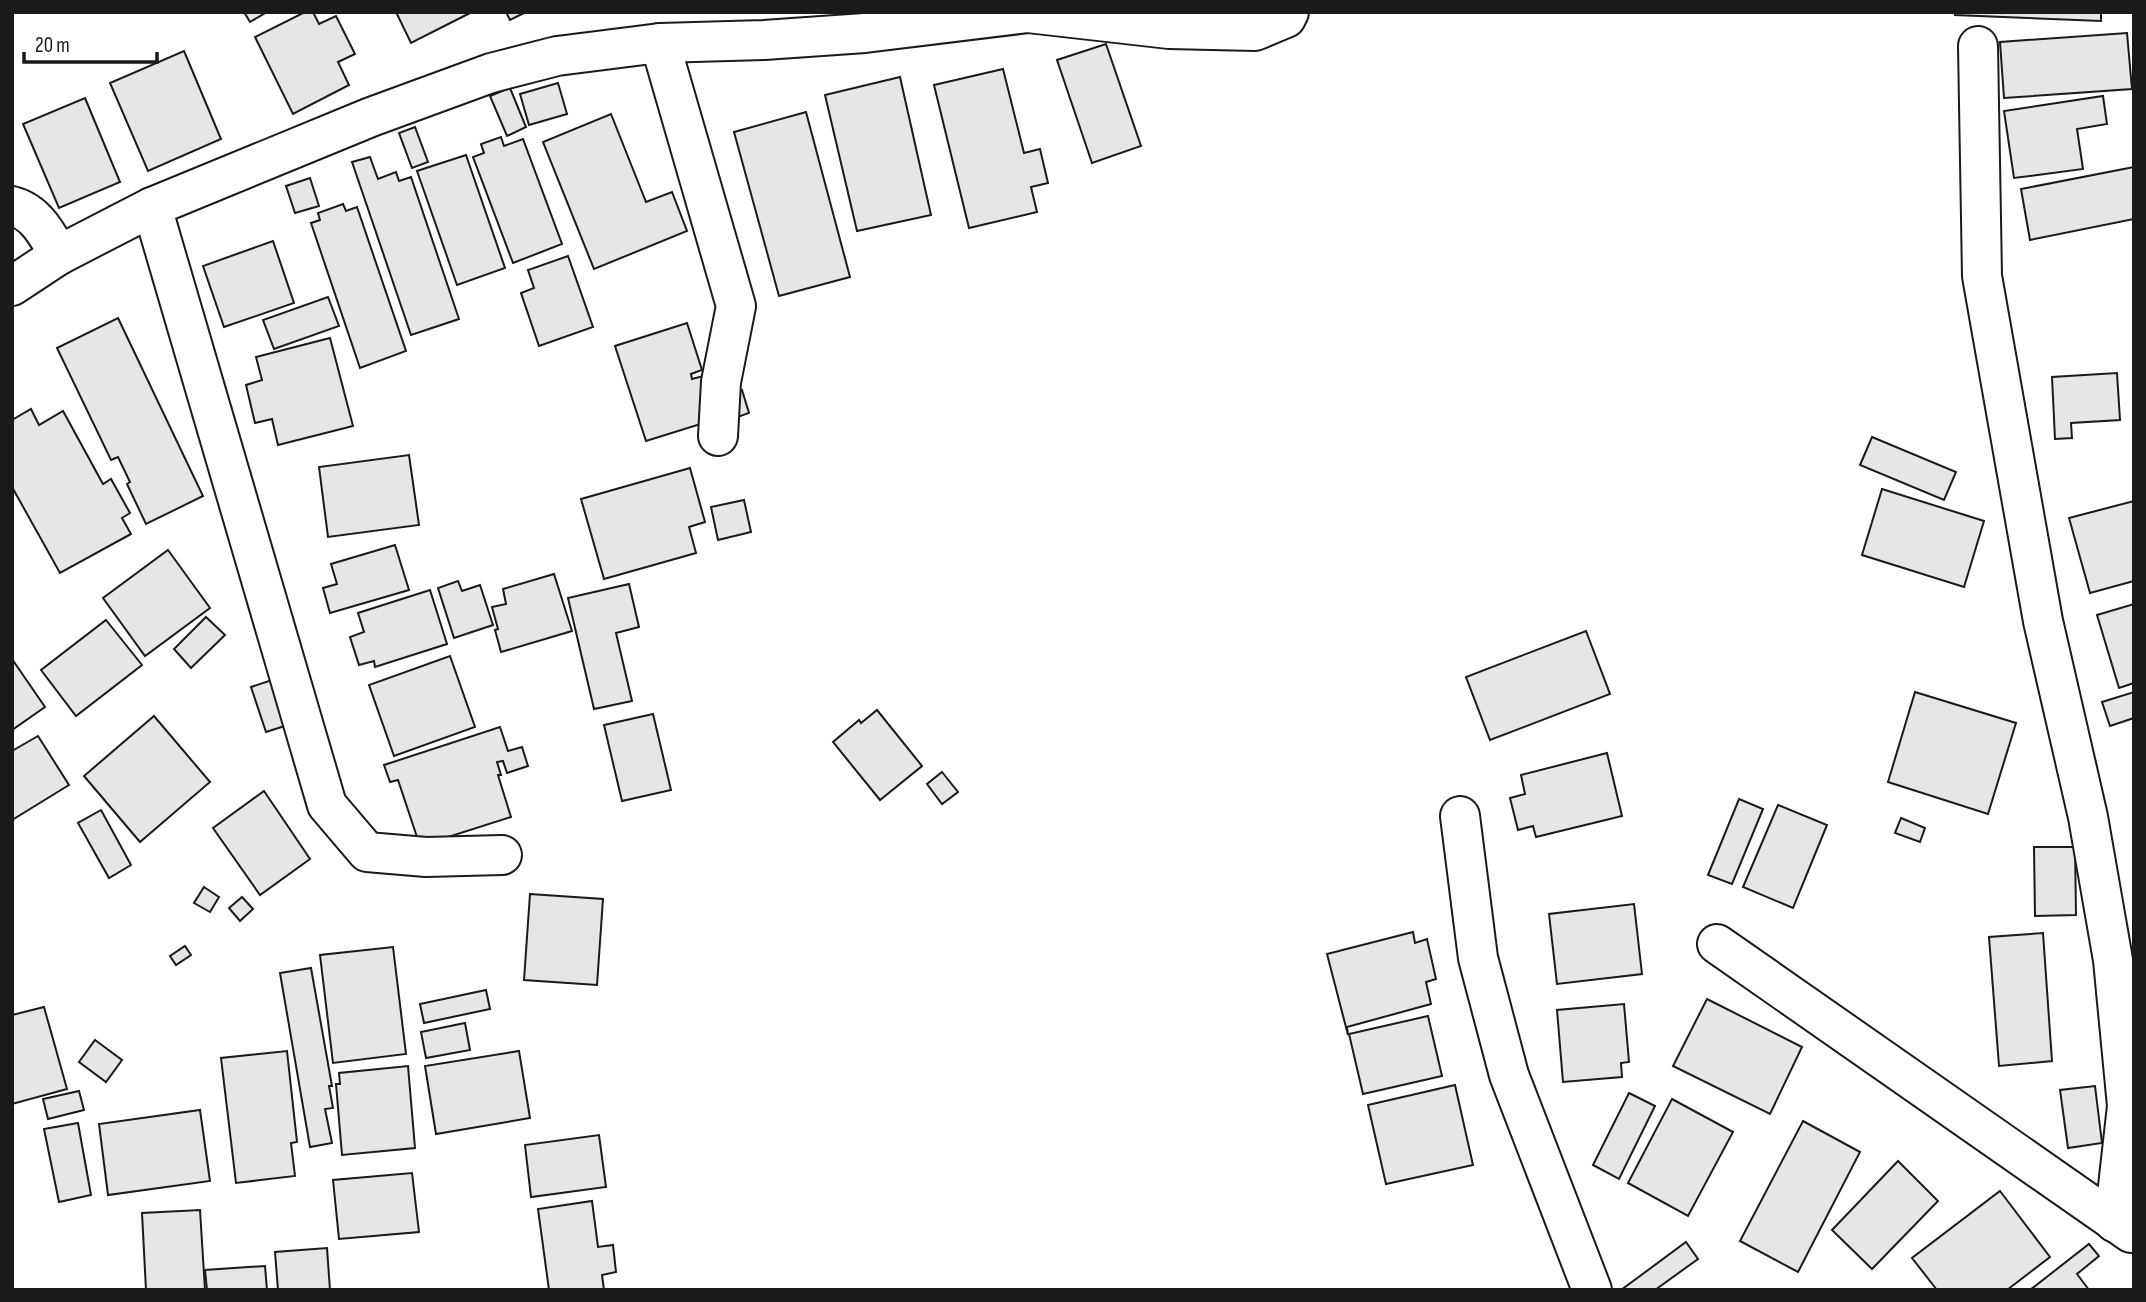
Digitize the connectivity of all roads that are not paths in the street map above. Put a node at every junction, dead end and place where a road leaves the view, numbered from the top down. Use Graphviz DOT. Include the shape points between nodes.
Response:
graph roads {
  1 [pos="1289,12"];
  2 [pos="660,43"];
  3 [pos="1978,47"];
  4 [pos="12,206"];
  5 [pos="152,207"];
  6 [pos="59,256"];
  7 [pos="12,286"];
  8 [pos="718,436"];
  9 [pos="1460,816"];
  10 [pos="502,855"];
  11 [pos="1717,944"];
  12 [pos="2124,1229"];
  13 [pos="1592,1290"];
  1 -- 2 [label="street" via="1286,18 1255,32 1169,29 1028,13 864,33"];
  2 -- 5 [label="street" via="557,56 491,73"];
  2 -- 8 [label="street" via="736,306 721,382"];
  3 -- 12 [label="street" via="1982,276 2043,621 2088,817 2113,960 2127,1106"];
  4 -- 6 [label="street" via="27,210"];
  5 -- 6 [label="street"];
  5 -- 10 [label="street" via="327,805 367,852 426,857"];
  6 -- 7 [label="street"];
  9 -- 13 [label="street" via="1478,958 1509,1075"];
  11 -- 12 [label="street"];
}
